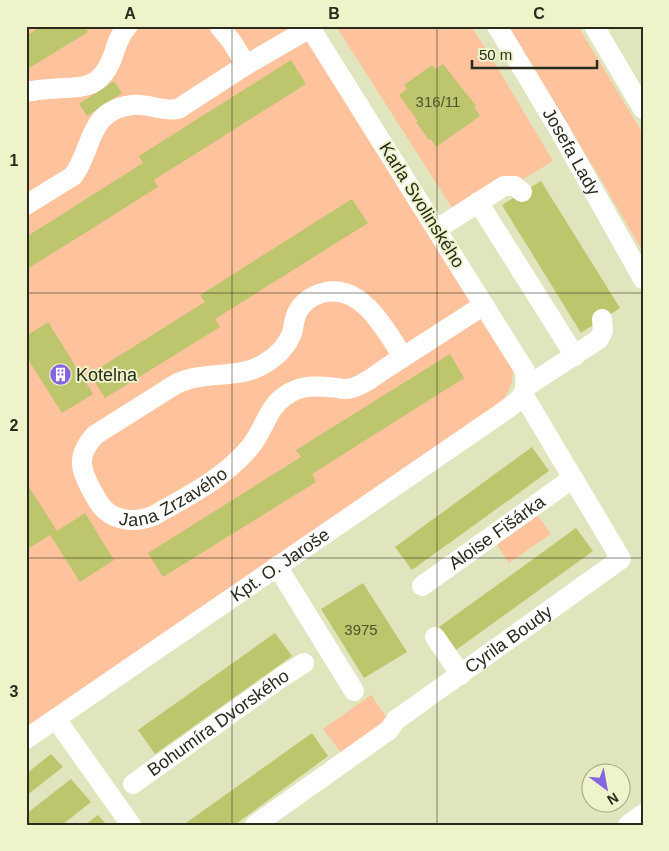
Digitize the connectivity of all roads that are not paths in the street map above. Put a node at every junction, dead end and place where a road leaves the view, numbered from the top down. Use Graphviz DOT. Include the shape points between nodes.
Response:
graph roads {
  1 [pos="128,26"];
  2 [pos="220,26"];
  3 [pos="497,26"];
  4 [pos="594,26"];
  5 [pos="310,27"];
  6 [pos="246,65"];
  7 [pos="26,92"];
  8 [pos="643,108"];
  9 [pos="522,192"];
  10 [pos="478,202"];
  11 [pos="26,206"];
  12 [pos="436,229"];
  13 [pos="642,277"];
  14 [pos="484,305"];
  15 [pos="602,319"];
  16 [pos="575,356"];
  17 [pos="403,357"];
  18 [pos="525,391"];
  19 [pos="573,478"];
  20 [pos="621,558"];
  21 [pos="277,566"];
  22 [pos="422,586"];
  23 [pos="434,637"];
  24 [pos="304,662"];
  25 [pos="461,674"];
  26 [pos="354,691"];
  27 [pos="56,719"];
  28 [pos="26,739"];
  29 [pos="133,784"];
  30 [pos="643,814"];
  31 [pos="131,825"];
  32 [pos="255,825"];
  33 [pos="628,825"];
  1 -- 7 [label="street" via="107,69 90,84"];
  2 -- 6 [label="street"];
  3 -- 13 [label="street, Josefa Lady"];
  4 -- 8 [label="street"];
  5 -- 6 [label="street"];
  5 -- 12 [label="street, Karla Svolinského"];
  6 -- 11 [label="street" via="178,109 133,105 112,111 94,129 73,176"];
  9 -- 10 [label="street" via="515,186 506,185"];
  10 -- 12 [label="street"];
  10 -- 16 [label="street"];
  12 -- 14 [label="street, Karla Svolinského"];
  14 -- 17 [label="street, Jana Zrzavého"];
  14 -- 18 [label="street, Karla Svolinského" via="525,371"];
  15 -- 16 [label="street, Kpt. O. Jaroše" via="602,336"];
  16 -- 18 [label="street, Kpt. O. Jaroše"];
  17 -- 17 [label="street, Jana Zrzavého" via="353,388 312,386 286,395 273,408 251,446 223,474 146,519 126,520 106,512 83,474 82,455 95,435 176,384 189,378 247,371 278,354 289,340 300,306 316,295 341,292 362,302"];
  18 -- 19 [label="street, Karla Svolinského"];
  18 -- 21 [label="street, Kpt. O. Jaroše" via="500,414"];
  19 -- 20 [label="street, Karla Svolinského"];
  19 -- 22 [label="street, Aloise Fišárka"];
  20 -- 25 [label="street, Cyrila Boudy"];
  21 -- 26 [label="street"];
  21 -- 27 [label="street, Kpt. O. Jaroše"];
  23 -- 25 [label="street"];
  24 -- 29 [label="street, Bohumíra Dvorského"];
  25 -- 32 [label="street, Cyrila Boudy" via="396,720 389,730"];
  27 -- 28 [label="street, Kpt. O. Jaroše"];
  27 -- 31 [label="street"];
  30 -- 33 [label="street"];
}
